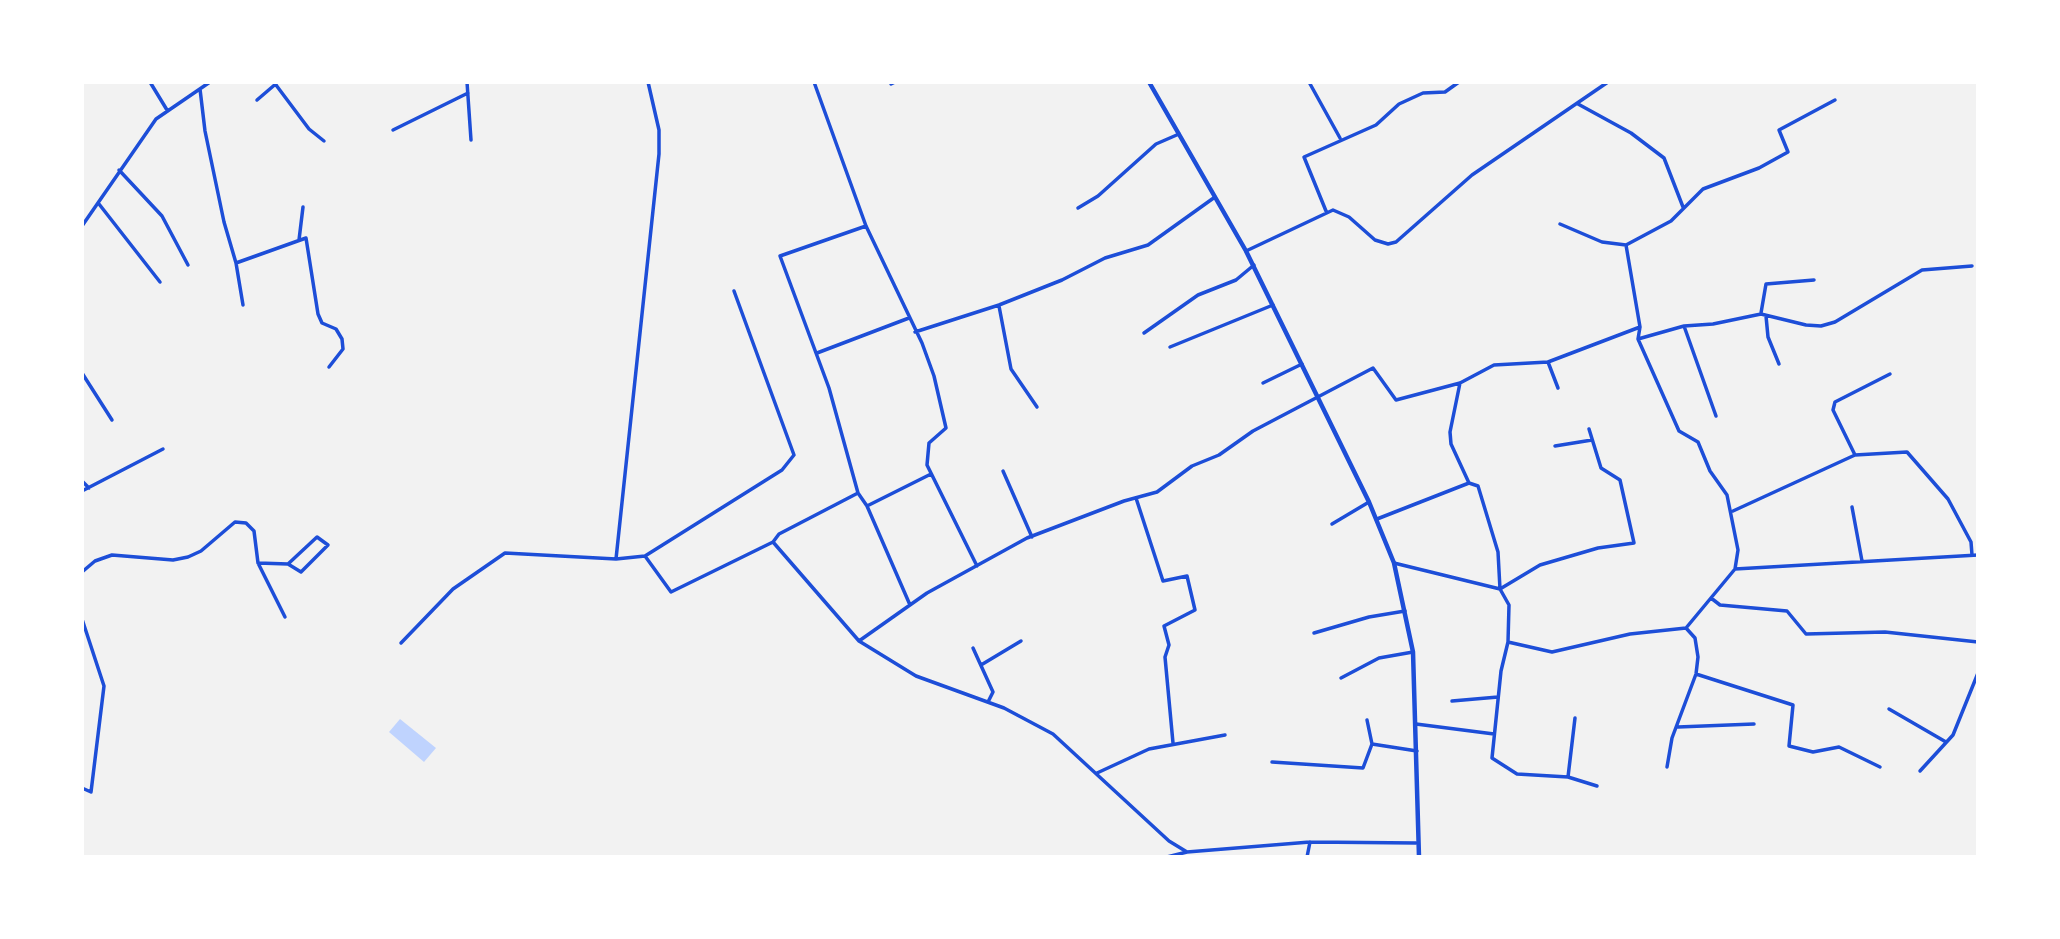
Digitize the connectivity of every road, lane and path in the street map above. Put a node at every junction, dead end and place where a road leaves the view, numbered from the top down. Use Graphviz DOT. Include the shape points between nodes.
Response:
graph roads {
  1 [pos="150,82"];
  2 [pos="210,82"];
  3 [pos="467,82"];
  4 [pos="648,82"];
  5 [pos="814,82"];
  6 [pos="1149,82"];
  7 [pos="1309,82"];
  8 [pos="1459,82"];
  9 [pos="1608,82"];
  10 [pos="277,83"];
  11 [pos="200,89"];
  12 [pos="468,93"];
  13 [pos="257,100"];
  14 [pos="1835,100"];
  15 [pos="1578,104"];
  16 [pos="167,110"];
  17 [pos="393,130"];
  18 [pos="1179,134"];
  19 [pos="1340,138"];
  20 [pos="471,140"];
  21 [pos="324,141"];
  22 [pos="120,170"];
  23 [pos="1215,197"];
  24 [pos="99,203"];
  25 [pos="303,207"];
  26 [pos="1684,207"];
  27 [pos="1078,208"];
  28 [pos="1326,211"];
  29 [pos="1560,224"];
  30 [pos="82,226"];
  31 [pos="866,226"];
  32 [pos="299,240"];
  33 [pos="1626,245"];
  34 [pos="1246,251"];
  35 [pos="236,263"];
  36 [pos="188,265"];
  37 [pos="1254,265"];
  38 [pos="1972,266"];
  39 [pos="1814,280"];
  40 [pos="160,282"];
  41 [pos="734,292"];
  42 [pos="243,305"];
  43 [pos="999,305"];
  44 [pos="1273,305"];
  45 [pos="1764,315"];
  46 [pos="909,318"];
  47 [pos="1684,326"];
  48 [pos="1640,327"];
  49 [pos="915,332"];
  50 [pos="1144,333"];
  51 [pos="1638,339"];
  52 [pos="1170,347"];
  53 [pos="817,353"];
  54 [pos="1548,362"];
  55 [pos="1302,365"];
  56 [pos="1779,365"];
  57 [pos="329,367"];
  58 [pos="82,373"];
  59 [pos="1890,374"];
  60 [pos="1263,383"];
  61 [pos="1460,383"];
  62 [pos="1558,388"];
  63 [pos="1317,396"];
  64 [pos="1037,407"];
  65 [pos="1716,416"];
  66 [pos="112,421"];
  67 [pos="1589,429"];
  68 [pos="1592,440"];
  69 [pos="1555,446"];
  70 [pos="163,449"];
  71 [pos="1855,455"];
  72 [pos="1003,471"];
  73 [pos="932,474"];
  74 [pos="82,481"];
  75 [pos="1469,483"];
  76 [pos="89,488"];
  77 [pos="82,491"];
  78 [pos="858,493"];
  79 [pos="1136,498"];
  80 [pos="1369,502"];
  81 [pos="867,506"];
  82 [pos="1853,507"];
  83 [pos="1733,512"];
  84 [pos="1375,520"];
  85 [pos="1332,524"];
  86 [pos="1032,537"];
  87 [pos="773,542"];
  88 [pos="1972,555"];
  89 [pos="1978,555"];
  90 [pos="645,556"];
  91 [pos="616,559"];
  92 [pos="1862,561"];
  93 [pos="258,563"];
  94 [pos="1394,563"];
  95 [pos="288,564"];
  96 [pos="977,566"];
  97 [pos="1735,569"];
  98 [pos="82,572"];
  99 [pos="1500,589"];
  100 [pos="1710,597"];
  101 [pos="910,605"];
  102 [pos="1405,611"];
  103 [pos="285,617"];
  104 [pos="82,619"];
  105 [pos="1686,628"];
  106 [pos="1314,634"];
  107 [pos="84,641"];
  108 [pos="859,641"];
  109 [pos="1021,641"];
  110 [pos="1508,642"];
  111 [pos="1978,642"];
  112 [pos="401,643"];
  113 [pos="973,648"];
  114 [pos="1413,652"];
  115 [pos="981,665"];
  116 [pos="1978,673"];
  117 [pos="1696,674"];
  118 [pos="1341,678"];
  119 [pos="1498,697"];
  120 [pos="1452,701"];
  121 [pos="988,702"];
  122 [pos="1889,709"];
  123 [pos="1576,718"];
  124 [pos="1367,720"];
  125 [pos="1416,724"];
  126 [pos="1754,724"];
  127 [pos="1678,727"];
  128 [pos="1494,734"];
  129 [pos="1225,736"];
  130 [pos="1946,742"];
  131 [pos="1173,743"];
  132 [pos="1372,744"];
  133 [pos="1417,751"];
  134 [pos="1272,762"];
  135 [pos="1667,767"];
  136 [pos="1880,767"];
  137 [pos="1920,771"];
  138 [pos="1097,773"];
  139 [pos="1568,777"];
  140 [pos="1597,786"];
  141 [pos="82,788"];
  142 [pos="1310,842"];
  143 [pos="1416,843"];
  144 [pos="1187,852"];
  145 [pos="1167,857"];
  146 [pos="1307,857"];
  147 [pos="1419,857"];
  1 -- 16 [label="street"];
  2 -- 11 [label="street"];
  3 -- 12 [label="street"];
  4 -- 91 [label="street" via="659,130 659,154"];
  5 -- 31 [label="street"];
  6 -- 18 [label="street"];
  7 -- 19 [label="street"];
  8 -- 19 [label="street" via="1444,92 1423,93 1399,104 1376,125"];
  9 -- 15 [label="street"];
  10 -- 13 [label="street"];
  10 -- 21 [label="street" via="309,129"];
  11 -- 16 [label="street"];
  11 -- 35 [label="street" via="205,131"];
  12 -- 17 [label="street"];
  12 -- 20 [label="street"];
  14 -- 26 [label="street" via="1779,130 1788,152 1703,189"];
  15 -- 26 [label="street" via="1631,133 1664,158"];
  15 -- 28 [label="street" via="1472,175 1396,242 1381,243 1349,217"];
  16 -- 22 [label="street"];
  18 -- 23 [label="street"];
  18 -- 27 [label="street" via="1156,144"];
  19 -- 28 [label="street" via="1304,157"];
  22 -- 24 [label="street"];
  22 -- 36 [label="street" via="162,216"];
  23 -- 34 [label="street"];
  23 -- 43 [label="street" via="1148,244"];
  24 -- 30 [label="street"];
  24 -- 40 [label="street"];
  25 -- 32 [label="street"];
  26 -- 33 [label="street" via="1671,220"];
  28 -- 34 [label="street"];
  29 -- 33 [label="street" via="1602,242"];
  31 -- 46 [label="street"];
  31 -- 53 [label="street" via="780,256"];
  32 -- 35 [label="street"];
  32 -- 57 [label="street" via="306,238 318,314 322,323 336,329 342,338 343,349"];
  33 -- 48 [label="street"];
  34 -- 37 [label="street"];
  35 -- 42 [label="street"];
  37 -- 44 [label="street"];
  37 -- 50 [label="street" via="1236,280 1198,295"];
  38 -- 45 [label="street" via="1922,270 1828,324 1806,325"];
  39 -- 45 [label="street" via="1766,284"];
  41 -- 90 [label="street" via="794,454 782,470"];
  43 -- 49 [label="street"];
  43 -- 64 [label="street" via="1011,369"];
  44 -- 52 [label="street"];
  44 -- 55 [label="street"];
  45 -- 47 [label="street"];
  45 -- 56 [label="street"];
  46 -- 49 [label="street"];
  46 -- 53 [label="street"];
  47 -- 51 [label="street"];
  47 -- 65 [label="street"];
  48 -- 51 [label="street"];
  48 -- 54 [label="street"];
  49 -- 73 [label="street" via="934,376 946,428 929,443"];
  51 -- 83 [label="street" via="1679,431 1698,442"];
  53 -- 78 [label="street"];
  54 -- 61 [label="street" via="1494,365"];
  54 -- 62 [label="street"];
  55 -- 60 [label="street"];
  55 -- 63 [label="street"];
  58 -- 66 [label="street"];
  59 -- 71 [label="street" via="1835,402 1833,410"];
  61 -- 63 [label="street" via="1396,400 1373,368"];
  61 -- 75 [label="street" via="1451,444"];
  63 -- 79 [label="street" via="1253,430 1157,492"];
  63 -- 80 [label="street"];
  67 -- 68 [label="street"];
  68 -- 69 [label="street"];
  68 -- 99 [label="street" via="1601,468 1620,480 1634,543 1540,565"];
  70 -- 76 [label="street"];
  71 -- 83 [label="street"];
  71 -- 88 [label="street" via="1907,452 1948,499 1971,542"];
  72 -- 86 [label="street"];
  73 -- 81 [label="street"];
  73 -- 96 [label="street"];
  74 -- 76 [label="street"];
  75 -- 84 [label="street"];
  75 -- 99 [label="street" via="1478,486 1498,552"];
  76 -- 77 [label="street"];
  78 -- 81 [label="street"];
  78 -- 87 [label="street" via="779,534"];
  79 -- 86 [label="street"];
  79 -- 131 [label="street" via="1163,581 1187,576 1195,610 1164,625"];
  80 -- 84 [label="street"];
  80 -- 85 [label="street"];
  81 -- 101 [label="street"];
  82 -- 92 [label="street"];
  83 -- 97 [label="street" via="1738,550"];
  84 -- 94 [label="street"];
  86 -- 96 [label="street"];
  87 -- 90 [label="street" via="671,593"];
  87 -- 108 [label="street"];
  88 -- 89 [label="street"];
  88 -- 92 [label="street"];
  90 -- 91 [label="street"];
  91 -- 112 [label="street" via="505,553 453,589"];
  92 -- 97 [label="street"];
  93 -- 95 [label="street"];
  93 -- 98 [label="street" via="254,531 246,523 235,522 188,557 113,555"];
  93 -- 103 [label="street"];
  94 -- 99 [label="street"];
  94 -- 102 [label="street"];
  95 -- 95 [label="street" via="317,537 328,545 301,572"];
  96 -- 101 [label="street"];
  97 -- 100 [label="street"];
  99 -- 110 [label="street" via="1509,605"];
  100 -- 105 [label="street"];
  100 -- 111 [label="street" via="1720,605 1787,611 1806,634 1885,632"];
  101 -- 108 [label="street"];
  102 -- 106 [label="street"];
  102 -- 114 [label="street"];
  104 -- 107 [label="street"];
  105 -- 110 [label="street" via="1630,634 1552,652"];
  105 -- 117 [label="street" via="1695,638"];
  107 -- 141 [label="street" via="104,686 91,792"];
  108 -- 121 [label="street" via="916,677"];
  109 -- 115 [label="street"];
  110 -- 119 [label="street"];
  113 -- 115 [label="street"];
  114 -- 118 [label="street" via="1379,658"];
  114 -- 125 [label="street"];
  115 -- 121 [label="street" via="993,692"];
  116 -- 130 [label="street" via="1964,712"];
  117 -- 127 [label="street"];
  117 -- 136 [label="street" via="1793,705 1789,746 1813,752 1839,747"];
  119 -- 120 [label="street"];
  119 -- 128 [label="street"];
  121 -- 138 [label="street" via="1053,734"];
  122 -- 130 [label="street"];
  123 -- 139 [label="street"];
  124 -- 132 [label="street"];
  125 -- 128 [label="street"];
  125 -- 133 [label="street"];
  126 -- 127 [label="street"];
  127 -- 135 [label="street"];
  128 -- 139 [label="street" via="1492,758 1517,774"];
  129 -- 131 [label="street"];
  130 -- 137 [label="street"];
  131 -- 138 [label="street"];
  132 -- 133 [label="street"];
  132 -- 134 [label="street" via="1363,768"];
  133 -- 143 [label="street"];
  138 -- 144 [label="street" via="1169,841"];
  139 -- 140 [label="street"];
  142 -- 143 [label="street"];
  142 -- 144 [label="street"];
  142 -- 146 [label="street"];
  143 -- 147 [label="street"];
  144 -- 145 [label="street"];
}
